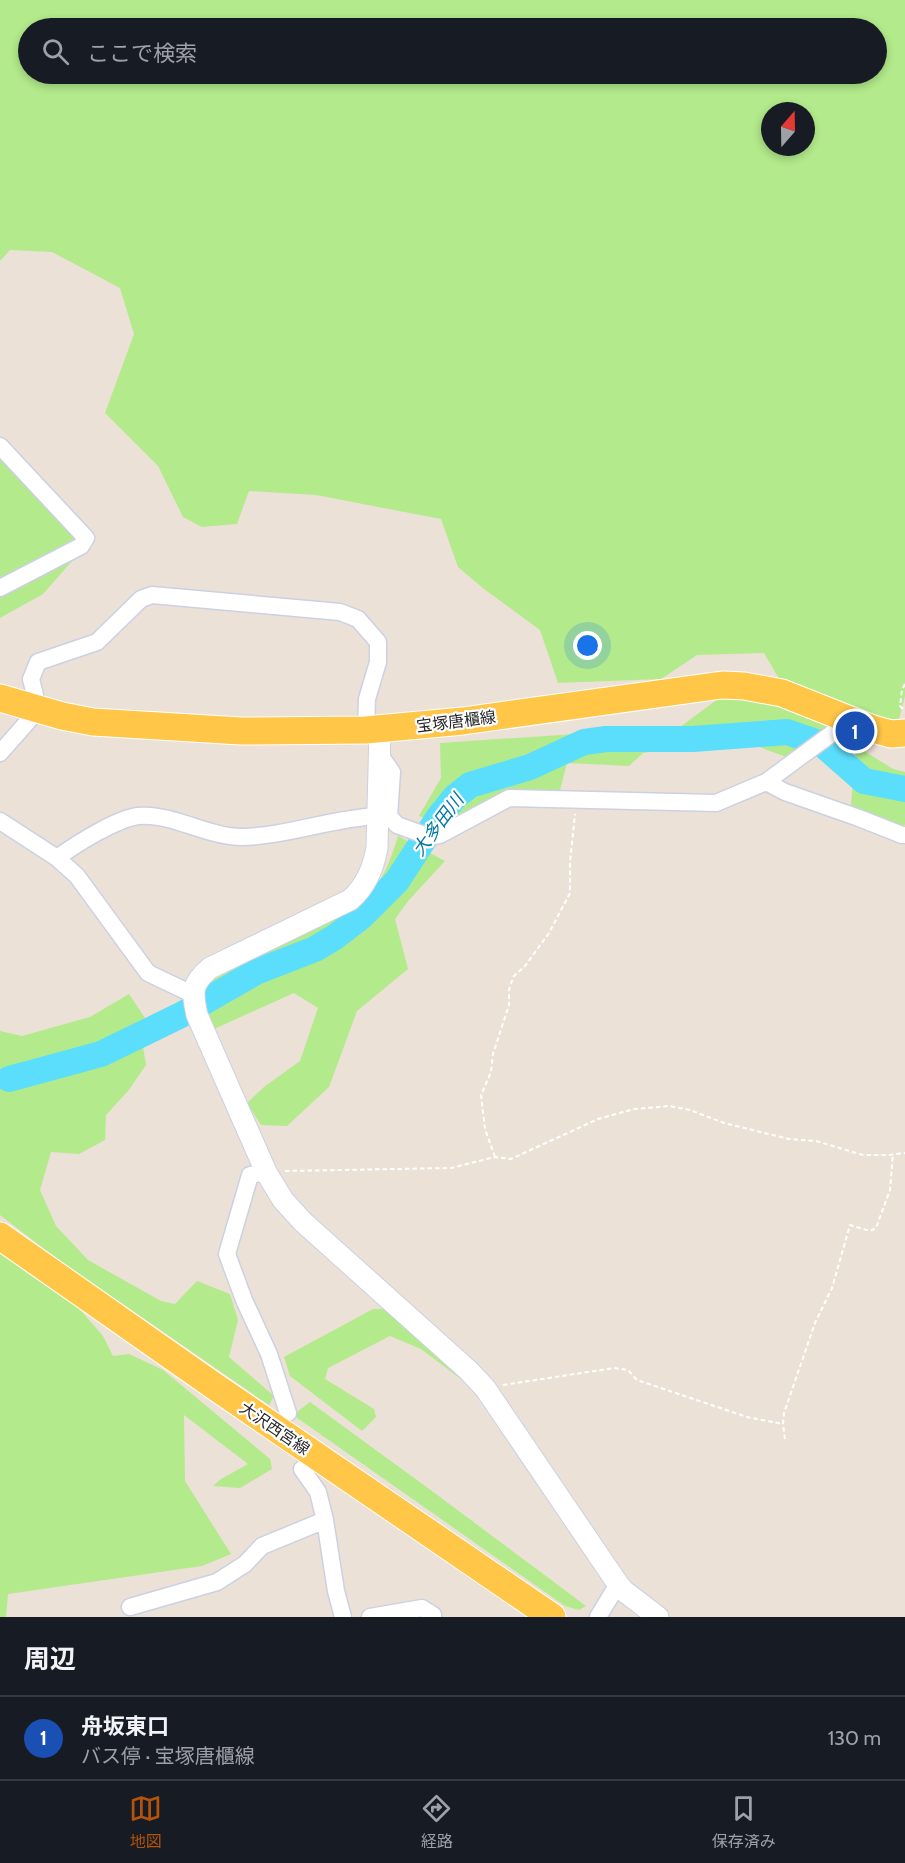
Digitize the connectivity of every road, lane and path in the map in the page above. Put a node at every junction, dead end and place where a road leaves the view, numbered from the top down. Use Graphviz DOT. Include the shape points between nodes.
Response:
graph roads {
  1 [pos="0,446"];
  2 [pos="0,588"];
  3 [pos="905,684"];
  4 [pos="35,694"];
  5 [pos="0,698"];
  6 [pos="905,711"];
  7 [pos="847,717"];
  8 [pos="30,719"];
  9 [pos="905,733"];
  10 [pos="375,739"];
  11 [pos="0,753"];
  12 [pos="766,782"];
  13 [pos="577,800"];
  14 [pos="378,816"];
  15 [pos="0,821"];
  16 [pos="905,835"];
  17 [pos="57,858"];
  18 [pos="192,994"];
  19 [pos="905,1153"];
  20 [pos="893,1155"];
  21 [pos="495,1157"];
  22 [pos="266,1172"];
  23 [pos="0,1236"];
  24 [pos="485,1388"];
  25 [pos="288,1413"];
  26 [pos="783,1424"];
  27 [pos="785,1439"];
  28 [pos="302,1468"];
  29 [pos="325,1520"];
  30 [pos="618,1584"];
  31 [pos="130,1607"];
  32 [pos="343,1617"];
  33 [pos="370,1617"];
  34 [pos="433,1617"];
  35 [pos="552,1617"];
  36 [pos="598,1617"];
  37 [pos="658,1617"];
  1 -- 2 [label="street" via="86,538 81,546"];
  3 -- 6 [label="path" via="900,706"];
  4 -- 10 [label="street" via="31,679 38,662 97,642 141,599 152,595 340,612 358,619 378,642 378,662 367,699"];
  5 -- 10 [label="main road, 宝塚唐櫃線" via="93,722"];
  7 -- 9 [label="main road, 宝塚唐櫃線" via="891,734"];
  7 -- 10 [label="main road, 宝塚唐櫃線" via="782,693 722,685 463,721"];
  7 -- 12 [label="street" via="838,729"];
  8 -- 11 [label="street"];
  10 -- 13 [label="street" via="392,772 389,816 397,825 430,837 509,798"];
  10 -- 14 [label="street"];
  12 -- 13 [label="street" via="716,803"];
  12 -- 16 [label="street"];
  13 -- 21 [label="path" via="570,893 549,933 513,977 509,1005 481,1095 485,1129"];
  14 -- 17 [label="street" via="230,837 174,820 138,816 113,824"];
  14 -- 18 [label="street" via="374,864 363,886 350,900 210,968 200,976"];
  15 -- 17 [label="street"];
  17 -- 18 [label="street" via="77,876 148,973"];
  18 -- 22 [label="street" via="197,1015"];
  19 -- 20 [label="path"];
  20 -- 21 [label="path" via="863,1155 816,1141 789,1139 669,1106 634,1109 598,1119 512,1159"];
  20 -- 26 [label="path" via="890,1190 876,1228 870,1231 850,1225 832,1288 815,1323"];
  21 -- 22 [label="path" via="451,1168"];
  22 -- 24 [label="street" via="303,1222"];
  22 -- 25 [label="street" via="250,1175 227,1254 269,1354"];
  23 -- 35 [label="main road, 大沢西宮線"];
  24 -- 26 [label="path" via="614,1368 628,1370 637,1380 725,1410"];
  24 -- 30 [label="street"];
  26 -- 27 [label="path"];
  28 -- 29 [label="street" via="318,1492"];
  29 -- 31 [label="street" via="262,1546 245,1564 217,1582"];
  29 -- 32 [label="street"];
  30 -- 36 [label="street"];
  30 -- 37 [label="street"];
  33 -- 34 [label="street" via="422,1608"];
}
